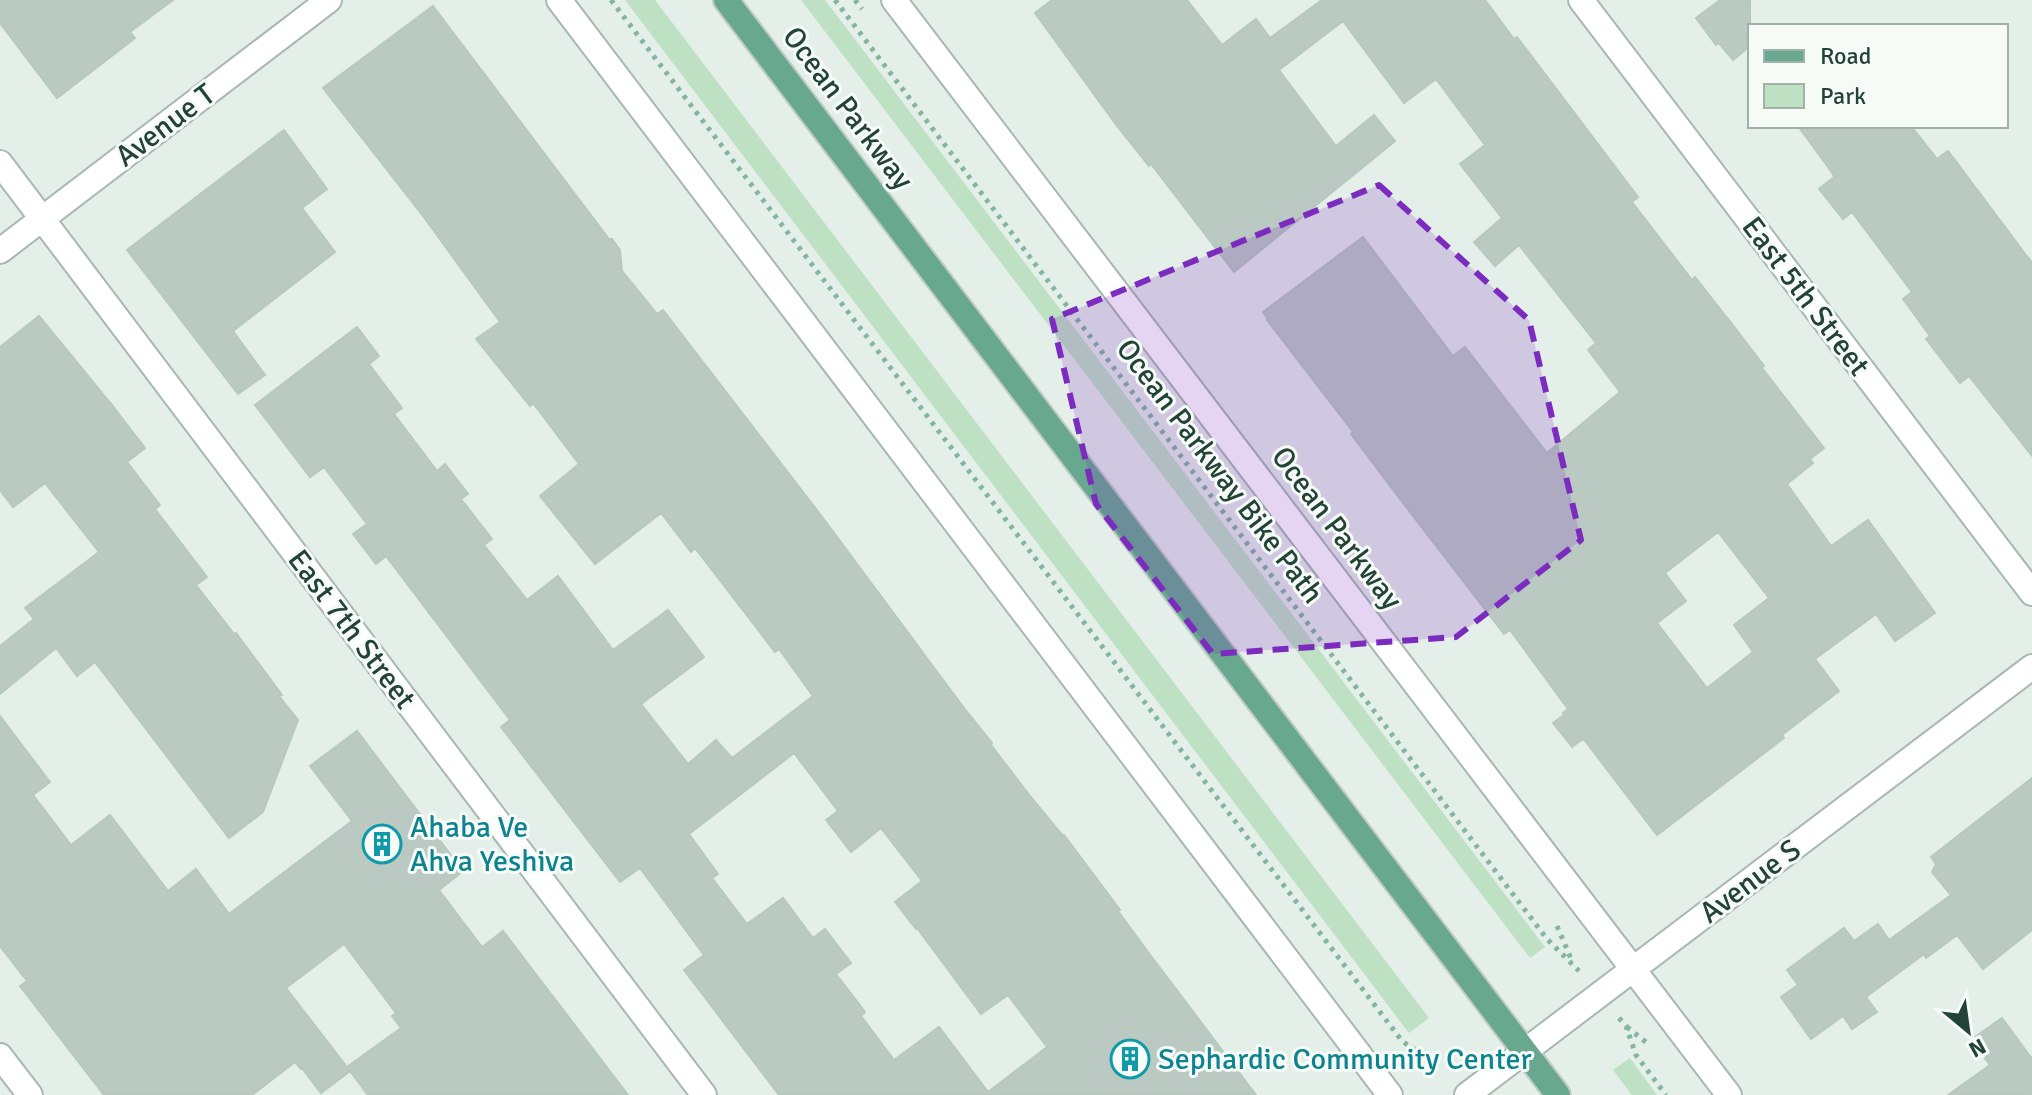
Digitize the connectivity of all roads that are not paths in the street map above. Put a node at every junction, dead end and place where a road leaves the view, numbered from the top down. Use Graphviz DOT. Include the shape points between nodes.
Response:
graph roads {
  1 [pos="329,0"];
  2 [pos="559,0"];
  3 [pos="726,0"];
  4 [pos="894,0"];
  5 [pos="1581,0"];
  6 [pos="0,163"];
  7 [pos="42,219"];
  8 [pos="0,251"];
  9 [pos="2032,593"];
  10 [pos="2032,667"];
  11 [pos="1633,970"];
  12 [pos="1525,1052"];
  13 [pos="0,1056"];
  14 [pos="30,1095"];
  15 [pos="704,1095"];
  16 [pos="1390,1095"];
  17 [pos="1467,1095"];
  18 [pos="1558,1095"];
  19 [pos="1729,1095"];
  1 -- 7 [label="street, Avenue T"];
  2 -- 16 [label="street"];
  3 -- 12 [label="main road, Ocean Parkway"];
  4 -- 11 [label="street, Ocean Parkway"];
  5 -- 9 [label="street, East 5th Street"];
  6 -- 7 [label="street, East 7th Street"];
  7 -- 8 [label="street, Avenue T"];
  7 -- 15 [label="street, East 7th Street"];
  10 -- 11 [label="street, Avenue S"];
  11 -- 12 [label="street, Avenue S"];
  11 -- 19 [label="street, Ocean Parkway"];
  12 -- 17 [label="street, Avenue S"];
  12 -- 18 [label="main road, Ocean Parkway"];
  13 -- 14 [label="street"];
}
